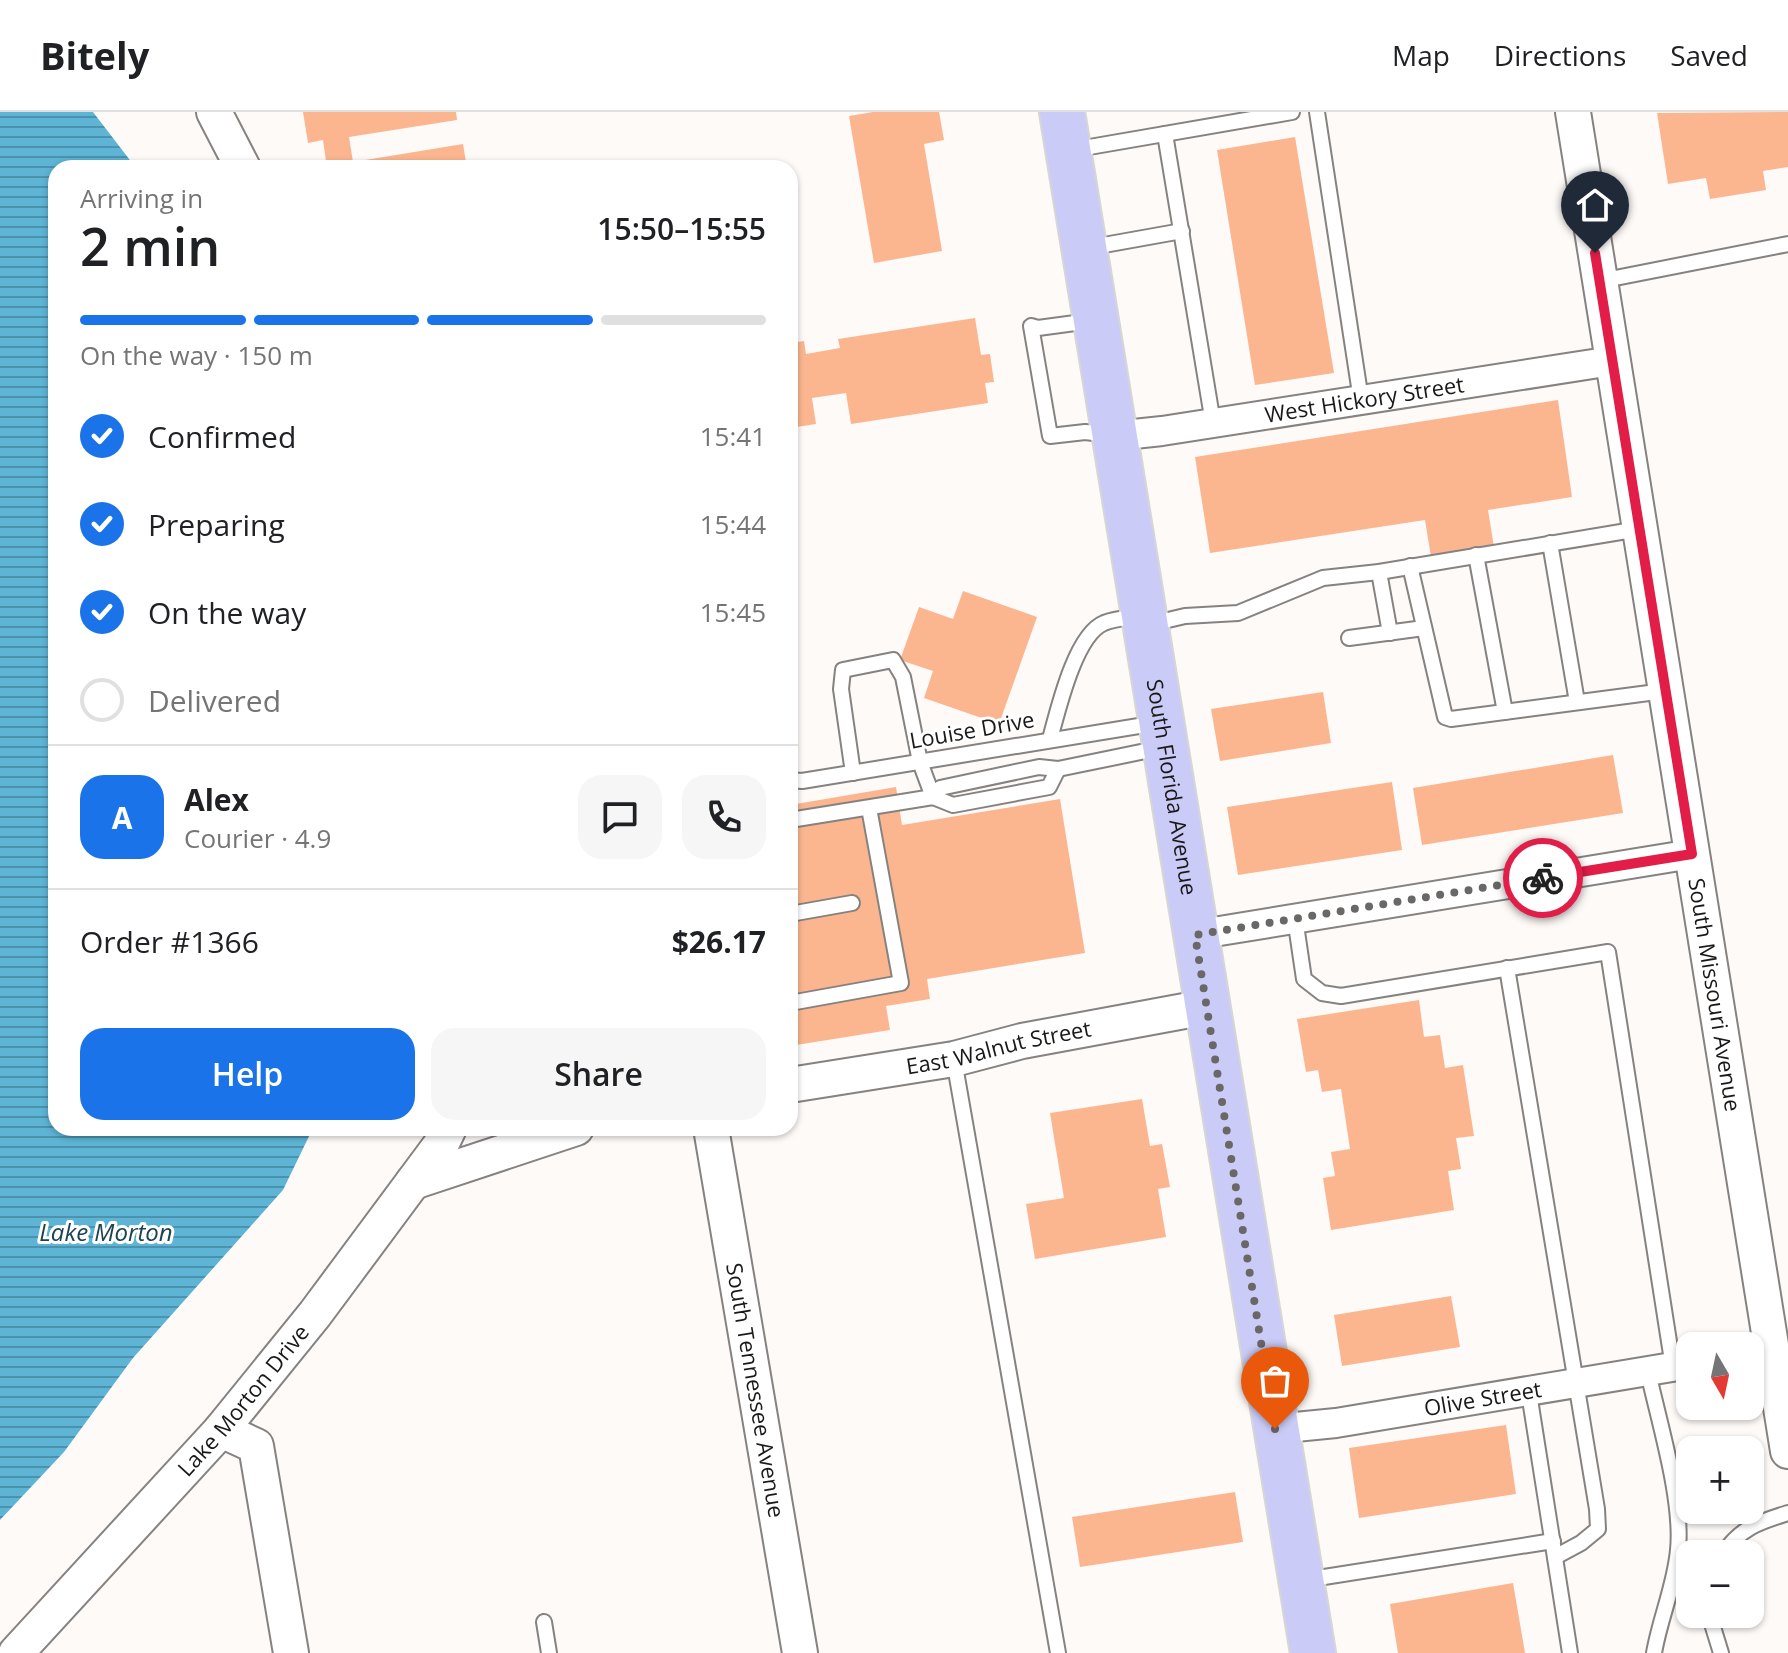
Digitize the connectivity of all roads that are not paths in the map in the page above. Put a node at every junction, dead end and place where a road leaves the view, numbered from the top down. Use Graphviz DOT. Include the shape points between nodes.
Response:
graph roads {
  1 [pos="214,112"];
  2 [pos="1292,112"];
  3 [pos="1317,112"];
  4 [pos="1573,112"];
  5 [pos="1065,131"];
  6 [pos="1165,134"];
  7 [pos="239,160"];
  8 [pos="1182,231"];
  9 [pos="1788,244"];
  10 [pos="1084,248"];
  11 [pos="1600,281"];
  12 [pos="1096,320"];
  13 [pos="1612,361"];
  14 [pos="1361,400"];
  15 [pos="1213,423"];
  16 [pos="1115,436"];
  17 [pos="1639,529"];
  18 [pos="1550,543"];
  19 [pos="1476,555"];
  20 [pos="1410,566"];
  21 [pos="1379,572"];
  22 [pos="1146,620"];
  23 [pos="1424,628"];
  24 [pos="1390,633"];
  25 [pos="1349,638"];
  26 [pos="1664,691"];
  27 [pos="1577,702"];
  28 [pos="1505,712"];
  29 [pos="1163,734"];
  30 [pos="1050,739"];
  31 [pos="920,762"];
  32 [pos="1058,769"];
  33 [pos="853,773"];
  34 [pos="798,781"];
  35 [pos="933,797"];
  36 [pos="869,808"];
  37 [pos="798,819"];
  38 [pos="1692,854"];
  39 [pos="852,903"];
  40 [pos="798,913"];
  41 [pos="1295,918"];
  42 [pos="1195,935"];
  43 [pos="1507,968"];
  44 [pos="798,1002"];
  45 [pos="1206,1007"];
  46 [pos="954,1059"];
  47 [pos="798,1084"];
  48 [pos="445,1136"];
  49 [pos="552,1136"];
  50 [pos="712,1136"];
  51 [pos="413,1182"];
  52 [pos="1770,1350"];
  53 [pos="1670,1368"];
  54 [pos="1577,1384"];
  55 [pos="1529,1393"];
  56 [pos="1275,1429"];
  57 [pos="221,1430"];
  58 [pos="1788,1451"];
  59 [pos="1788,1513"];
  60 [pos="1732,1540"];
  61 [pos="1553,1541"];
  62 [pos="1555,1557"];
  63 [pos="1301,1581"];
  64 [pos="544,1622"];
  65 [pos="1713,1628"];
  66 [pos="16,1653"];
  67 [pos="291,1653"];
  68 [pos="549,1653"];
  69 [pos="800,1653"];
  70 [pos="1058,1653"];
  71 [pos="1313,1653"];
  72 [pos="1570,1653"];
  73 [pos="1654,1653"];
  74 [pos="1721,1653"];
  1 -- 7 [label="street"];
  2 -- 6 [label="lane"];
  3 -- 14 [label="lane"];
  4 -- 11 [label="street, South Missouri Avenue"];
  5 -- 6 [label="lane"];
  5 -- 10 [label="main road, South Florida Avenue"];
  6 -- 8 [label="lane"];
  8 -- 10 [label="lane"];
  8 -- 15 [label="lane"];
  9 -- 11 [label="lane"];
  10 -- 12 [label="main road, South Florida Avenue"];
  11 -- 13 [label="street, South Missouri Avenue"];
  12 -- 16 [label="main road, South Florida Avenue"];
  12 -- 16 [label="lane" via="1031,326 1050,436"];
  13 -- 14 [label="street, West Hickory Street"];
  13 -- 17 [label="street, South Missouri Avenue"];
  14 -- 15 [label="street, West Hickory Street"];
  15 -- 16 [label="street, West Hickory Street"];
  16 -- 22 [label="main road, South Florida Avenue"];
  17 -- 18 [label="lane"];
  17 -- 26 [label="street, South Missouri Avenue"];
  18 -- 19 [label="lane"];
  18 -- 27 [label="lane"];
  19 -- 20 [label="lane"];
  19 -- 28 [label="lane"];
  20 -- 21 [label="lane"];
  20 -- 23 [label="lane"];
  21 -- 22 [label="lane" via="1323,578 1238,613"];
  21 -- 24 [label="lane"];
  22 -- 29 [label="main road, South Florida Avenue"];
  22 -- 30 [label="lane" via="1103,623 1086,636"];
  23 -- 24 [label="lane"];
  23 -- 28 [label="lane" via="1445,717"];
  24 -- 25 [label="lane"];
  26 -- 27 [label="lane"];
  26 -- 38 [label="street, South Missouri Avenue"];
  27 -- 28 [label="lane"];
  29 -- 30 [label="lane, Louise Drive"];
  29 -- 32 [label="lane"];
  29 -- 42 [label="main road, South Florida Avenue"];
  30 -- 31 [label="lane, Louise Drive"];
  31 -- 33 [label="lane, Louise Drive"];
  31 -- 33 [label="lane" via="903,677 893,660 843,670"];
  31 -- 35 [label="lane"];
  32 -- 35 [label="lane" via="1039,767 940,788"];
  32 -- 35 [label="lane" via="1049,787 953,805"];
  33 -- 34 [label="lane, Louise Drive"];
  35 -- 36 [label="lane"];
  36 -- 37 [label="lane"];
  36 -- 44 [label="lane" via="901,983"];
  38 -- 41 [label="street"];
  38 -- 52 [label="street, South Missouri Avenue"];
  39 -- 40 [label="lane"];
  41 -- 42 [label="street"];
  41 -- 43 [label="lane" via="1304,979 1322,993 1341,996"];
  42 -- 45 [label="main road, South Florida Avenue"];
  43 -- 53 [label="lane" via="1608,952"];
  43 -- 54 [label="lane"];
  45 -- 46 [label="street, East Walnut Street"];
  45 -- 56 [label="main road, South Florida Avenue"];
  46 -- 47 [label="street, East Walnut Street"];
  46 -- 70 [label="lane"];
  48 -- 51 [label="street, Lake Morton Drive"];
  49 -- 51 [label="street"];
  50 -- 69 [label="street, South Tennessee Avenue"];
  51 -- 57 [label="street, Lake Morton Drive"];
  52 -- 58 [label="street, South Missouri Avenue"];
  53 -- 54 [label="street, Olive Street"];
  53 -- 73 [label="lane" via="1678,1550"];
  54 -- 55 [label="street, Olive Street"];
  54 -- 62 [label="lane" via="1598,1529"];
  55 -- 56 [label="street, Olive Street"];
  55 -- 61 [label="lane"];
  56 -- 63 [label="main road, South Florida Avenue"];
  57 -- 66 [label="street, Lake Morton Drive"];
  57 -- 67 [label="street" via="256,1446"];
  59 -- 60 [label="lane"];
  61 -- 62 [label="lane"];
  61 -- 63 [label="lane"];
  62 -- 72 [label="lane"];
  63 -- 71 [label="main road, South Florida Avenue"];
  64 -- 68 [label="lane"];
  65 -- 74 [label="lane"];
}
